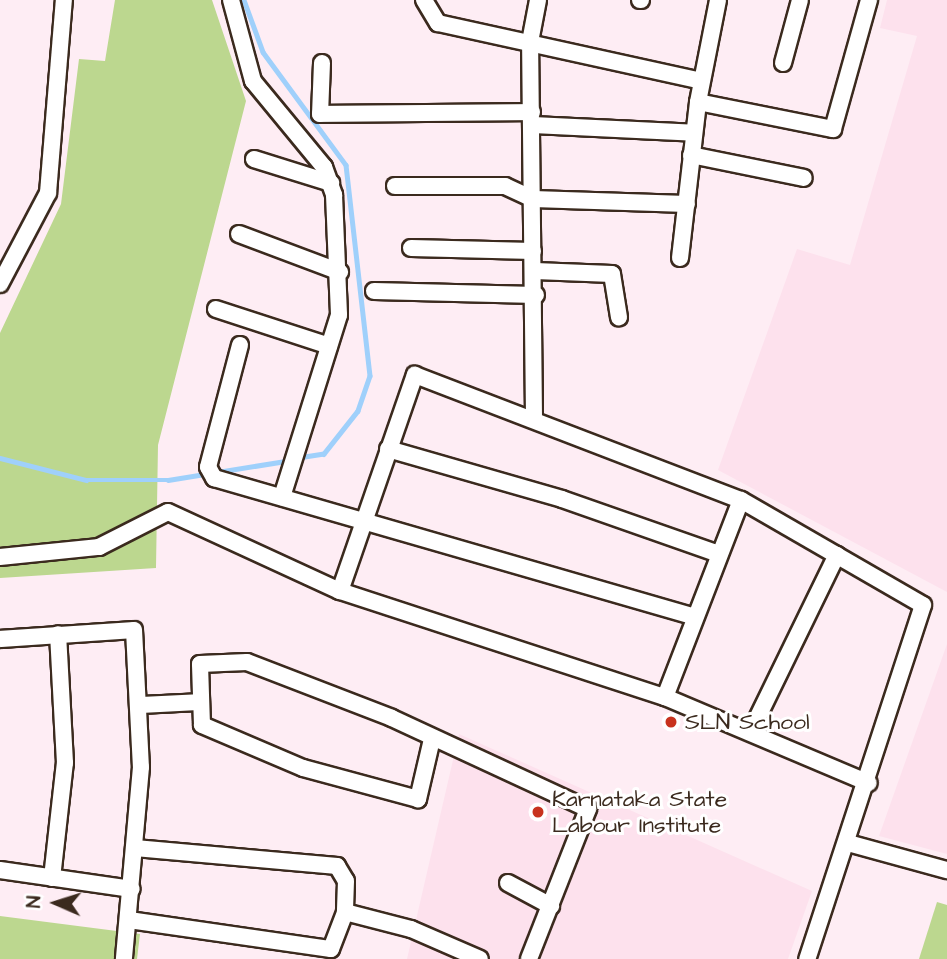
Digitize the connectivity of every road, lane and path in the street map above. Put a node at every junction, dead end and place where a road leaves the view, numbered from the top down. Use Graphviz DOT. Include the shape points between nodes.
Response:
graph roads {
  1 [pos="64,0"];
  2 [pos="231,0"];
  3 [pos="424,0"];
  4 [pos="538,0"];
  5 [pos="718,0"];
  6 [pos="800,0"];
  7 [pos="869,0"];
  8 [pos="530,42"];
  9 [pos="321,63"];
  10 [pos="783,63"];
  11 [pos="701,81"];
  12 [pos="698,102"];
  13 [pos="533,119"];
  14 [pos="694,133"];
  15 [pos="691,155"];
  16 [pos="254,159"];
  17 [pos="804,178"];
  18 [pos="331,183"];
  19 [pos="396,186"];
  20 [pos="533,199"];
  21 [pos="687,204"];
  22 [pos="239,234"];
  23 [pos="411,248"];
  24 [pos="533,251"];
  25 [pos="8,252"];
  26 [pos="680,258"];
  27 [pos="535,271"];
  28 [pos="340,272"];
  29 [pos="0,284"];
  30 [pos="374,291"];
  31 [pos="536,295"];
  32 [pos="216,309"];
  33 [pos="619,317"];
  34 [pos="240,345"];
  35 [pos="329,346"];
  36 [pos="534,417"];
  37 [pos="388,449"];
  38 [pos="282,497"];
  39 [pos="741,500"];
  40 [pos="362,520"];
  41 [pos="719,554"];
  42 [pos="837,555"];
  43 [pos="0,557"];
  44 [pos="340,591"];
  45 [pos="693,616"];
  46 [pos="58,634"];
  47 [pos="0,639"];
  48 [pos="665,697"];
  49 [pos="200,702"];
  50 [pos="139,705"];
  51 [pos="751,731"];
  52 [pos="432,739"];
  53 [pos="869,783"];
  54 [pos="848,843"];
  55 [pos="135,848"];
  56 [pos="0,870"];
  57 [pos="947,870"];
  58 [pos="52,878"];
  59 [pos="508,883"];
  60 [pos="132,889"];
  61 [pos="551,906"];
  62 [pos="345,912"];
  63 [pos="129,920"];
  64 [pos="124,959"];
  65 [pos="480,959"];
  66 [pos="529,959"];
  67 [pos="807,959"];
  1 -- 25 [label="street" via="48,193"];
  2 -- 18 [label="street" via="253,81"];
  3 -- 8 [label="street" via="438,23"];
  4 -- 8 [label="street"];
  5 -- 11 [label="street"];
  6 -- 10 [label="street"];
  7 -- 12 [label="street" via="833,129"];
  8 -- 11 [label="street"];
  8 -- 13 [label="street"];
  9 -- 13 [label="street" via="320,114"];
  11 -- 12 [label="street"];
  12 -- 14 [label="street"];
  13 -- 14 [label="street"];
  13 -- 20 [label="street"];
  14 -- 15 [label="street"];
  15 -- 17 [label="street"];
  15 -- 21 [label="street"];
  16 -- 18 [label="street"];
  18 -- 28 [label="street"];
  19 -- 20 [label="street" via="505,186"];
  20 -- 21 [label="street"];
  20 -- 24 [label="street"];
  21 -- 26 [label="street"];
  22 -- 28 [label="street"];
  23 -- 24 [label="street"];
  24 -- 27 [label="street"];
  25 -- 29 [label="street"];
  27 -- 31 [label="street"];
  27 -- 33 [label="street" via="612,274"];
  28 -- 35 [label="street" via="339,315"];
  30 -- 31 [label="street"];
  31 -- 36 [label="street"];
  32 -- 35 [label="street"];
  34 -- 38 [label="street" via="210,473"];
  35 -- 38 [label="street"];
  36 -- 37 [label="street" via="415,375"];
  36 -- 39 [label="street"];
  37 -- 40 [label="street"];
  37 -- 41 [label="street" via="562,499"];
  38 -- 40 [label="street"];
  39 -- 41 [label="street"];
  39 -- 42 [label="street"];
  40 -- 44 [label="street"];
  40 -- 45 [label="street"];
  41 -- 45 [label="street"];
  42 -- 51 [label="street"];
  42 -- 53 [label="street" via="923,605"];
  43 -- 44 [label="street" via="99,547 168,512"];
  44 -- 48 [label="street"];
  45 -- 48 [label="street"];
  46 -- 47 [label="street"];
  46 -- 50 [label="street" via="134,630"];
  46 -- 58 [label="street" via="65,763"];
  48 -- 51 [label="street"];
  49 -- 50 [label="street"];
  49 -- 52 [label="street" via="200,664 247,662"];
  49 -- 52 [label="street" via="202,725 303,768 418,799"];
  50 -- 55 [label="street"];
  51 -- 53 [label="street"];
  52 -- 61 [label="street" via="588,809"];
  53 -- 54 [label="street"];
  54 -- 57 [label="street"];
  54 -- 67 [label="street"];
  55 -- 60 [label="street"];
  55 -- 62 [label="street" via="337,866 346,881"];
  56 -- 58 [label="street"];
  58 -- 60 [label="street"];
  59 -- 61 [label="street"];
  60 -- 63 [label="street"];
  61 -- 66 [label="street"];
  62 -- 63 [label="street" via="331,949"];
  62 -- 65 [label="street" via="411,929"];
  63 -- 64 [label="street"];
}
